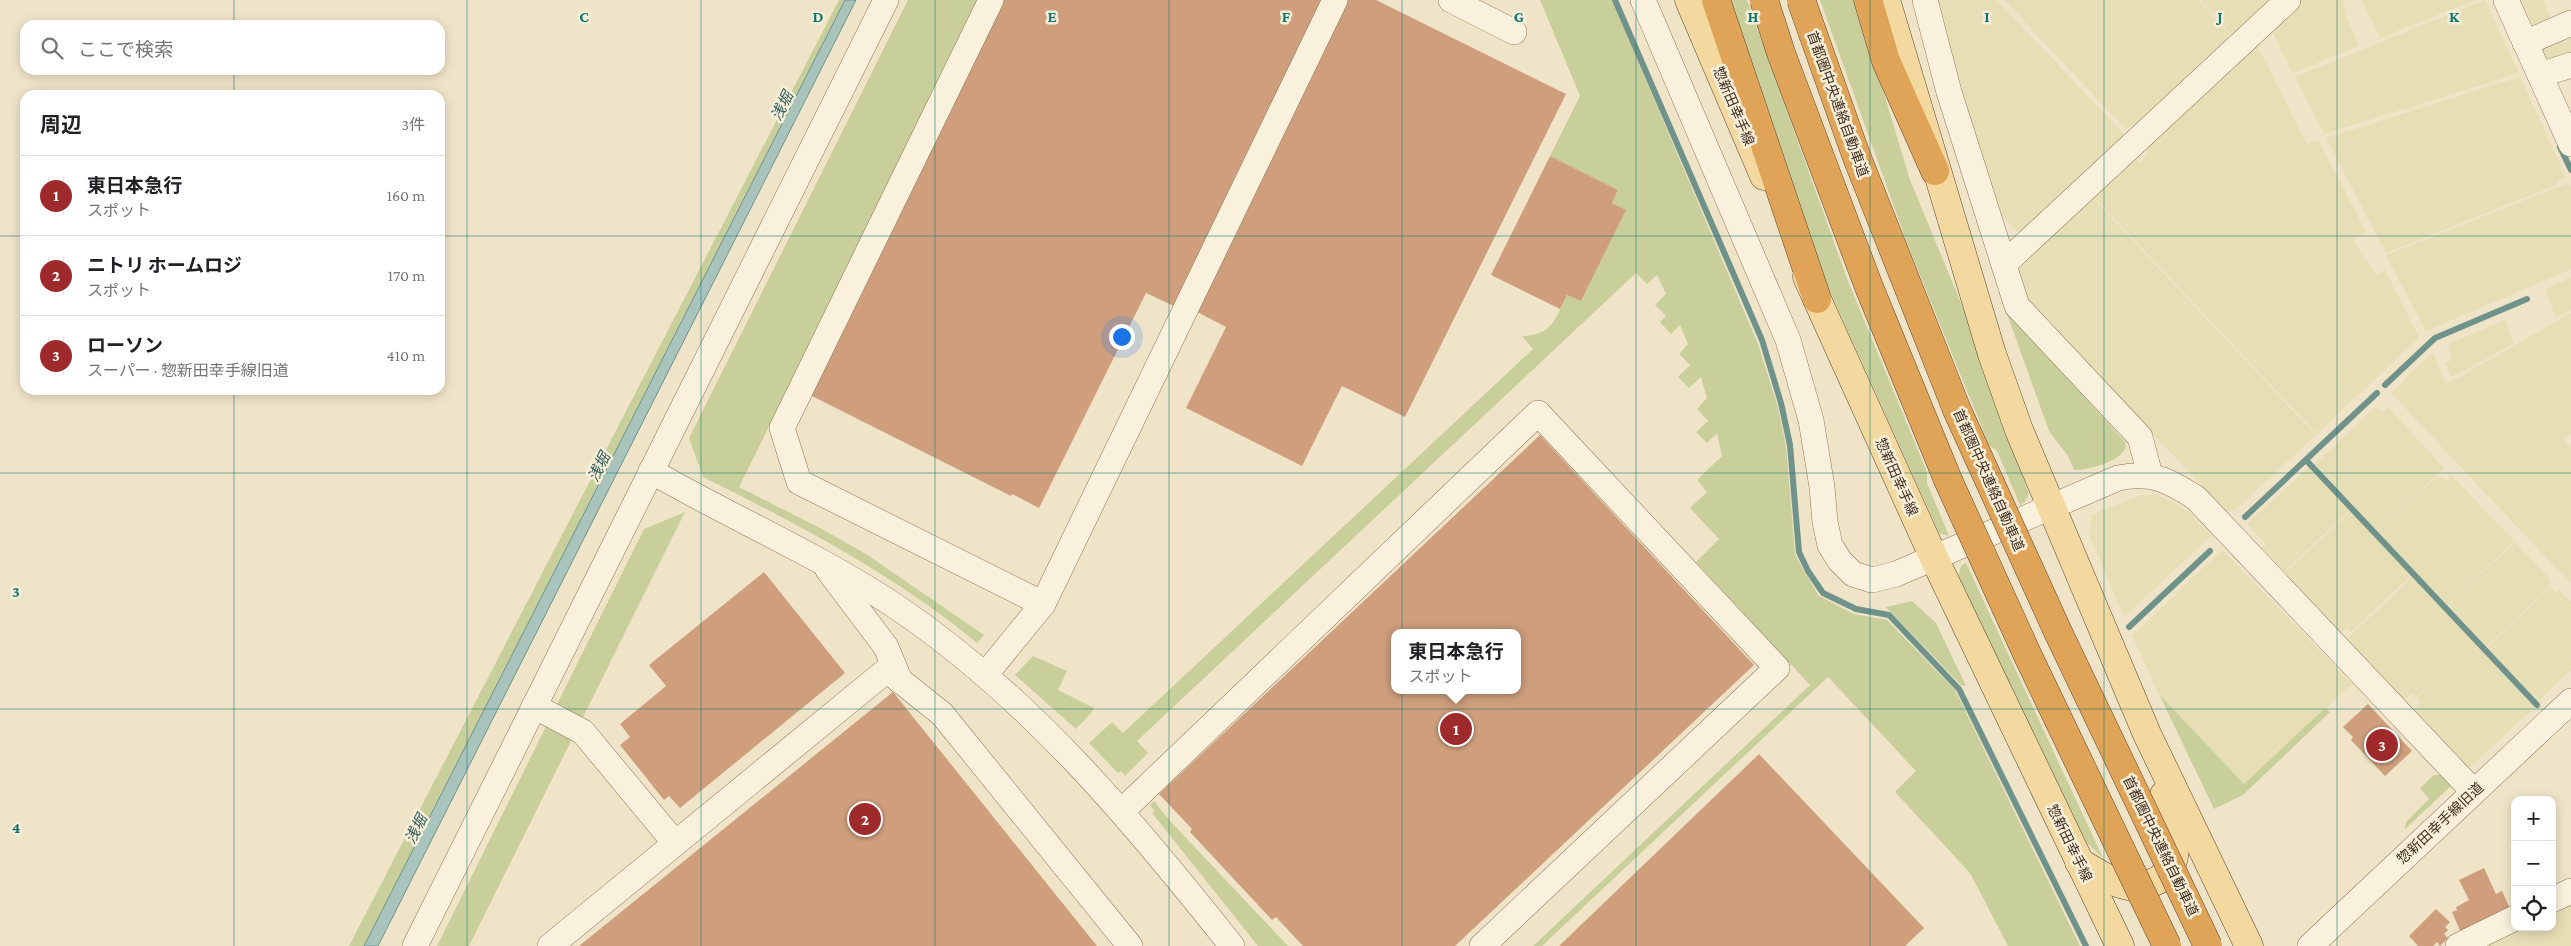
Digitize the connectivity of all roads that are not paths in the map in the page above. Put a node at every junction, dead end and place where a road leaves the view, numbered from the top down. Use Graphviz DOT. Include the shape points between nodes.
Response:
graph roads {
  1 [pos="886,0"];
  2 [pos="991,0"];
  3 [pos="1335,0"];
  4 [pos="1451,0"];
  5 [pos="1643,0"];
  6 [pos="1689,0"];
  7 [pos="1716,0"];
  8 [pos="1764,0"];
  9 [pos="1801,0"];
  10 [pos="1868,0"];
  11 [pos="1886,0"];
  12 [pos="1925,0"];
  13 [pos="2288,0"];
  14 [pos="2506,0"];
  15 [pos="2571,23"];
  16 [pos="1514,32"];
  17 [pos="2525,43"];
  18 [pos="2571,65"];
  19 [pos="2540,75"];
  20 [pos="2571,144"];
  21 [pos="1935,171"];
  22 [pos="2004,264"];
  23 [pos="1817,299"];
  24 [pos="651,471"];
  25 [pos="2150,475"];
  26 [pos="2050,507"];
  27 [pos="1934,558"];
  28 [pos="820,560"];
  29 [pos="1043,604"];
  30 [pos="985,676"];
  31 [pos="900,681"];
  32 [pos="534,706"];
  33 [pos="2570,706"];
  34 [pos="2147,734"];
  35 [pos="2473,792"];
  36 [pos="1122,811"];
  37 [pos="675,843"];
  38 [pos="2079,862"];
  39 [pos="2571,891"];
  40 [pos="2556,898"];
  41 [pos="2511,920"];
  42 [pos="415,946"];
  43 [pos="550,946"];
  44 [pos="1130,946"];
  45 [pos="1232,946"];
  46 [pos="1482,946"];
  47 [pos="2120,946"];
  48 [pos="2168,946"];
  49 [pos="2208,946"];
  50 [pos="2249,946"];
  51 [pos="2310,946"];
  52 [pos="2458,946"];
  1 -- 24 [label="street"];
  2 -- 29 [label="street" via="782,428 799,482"];
  3 -- 29 [label="street"];
  4 -- 16 [label="street"];
  5 -- 27 [label="street" via="1788,340 1811,420 1830,545 1853,574 1872,580"];
  6 -- 23 [label="main road, 惣新田幸手線"];
  7 -- 23 [label="highway"];
  8 -- 48 [label="highway, bridge" via="1869,287 1948,480 2028,656"];
  9 -- 49 [label="highway, 首都圏中央連絡自動車道, bridge" via="1856,155 1957,410 2058,632"];
  10 -- 21 [label="highway" via="1886,61"];
  11 -- 21 [label="main road"];
  12 -- 22 [label="street" via="1949,92"];
  13 -- 22 [label="street"];
  14 -- 17 [label="street"];
  15 -- 17 [label="street"];
  17 -- 19 [label="street"];
  18 -- 19 [label="street"];
  19 -- 20 [label="street"];
  21 -- 26 [label="main road" via="1992,354"];
  22 -- 25 [label="street" via="2017,306 2140,437"];
  23 -- 27 [label="main road, 惣新田幸手線"];
  24 -- 28 [label="street"];
  24 -- 32 [label="street"];
  25 -- 26 [label="street" via="2118,478"];
  25 -- 35 [label="street" via="2173,483 2196,498"];
  26 -- 27 [label="street"];
  26 -- 34 [label="main road"];
  27 -- 38 [label="main road, 惣新田幸手線"];
  28 -- 30 [label="street" via="895,606 958,651"];
  28 -- 31 [label="street" via="886,647"];
  29 -- 30 [label="street"];
  30 -- 36 [label="street" via="1094,779"];
  31 -- 37 [label="street" via="887,670"];
  31 -- 44 [label="street" via="942,714"];
  32 -- 37 [label="street" via="583,732"];
  32 -- 42 [label="street"];
  33 -- 35 [label="street, 惣新田幸手線旧道"];
  34 -- 38 [label="main road" via="2169,814 2175,845 2174,860 2158,880 2146,885 2128,886"];
  34 -- 50 [label="main road"];
  35 -- 51 [label="street, 惣新田幸手線旧道"];
  36 -- 45 [label="street"];
  36 -- 46 [label="street" via="1538,412 1778,668"];
  37 -- 43 [label="street"];
  38 -- 47 [label="main road, 惣新田幸手線"];
  39 -- 40 [label="street"];
  41 -- 52 [label="street"];
}
